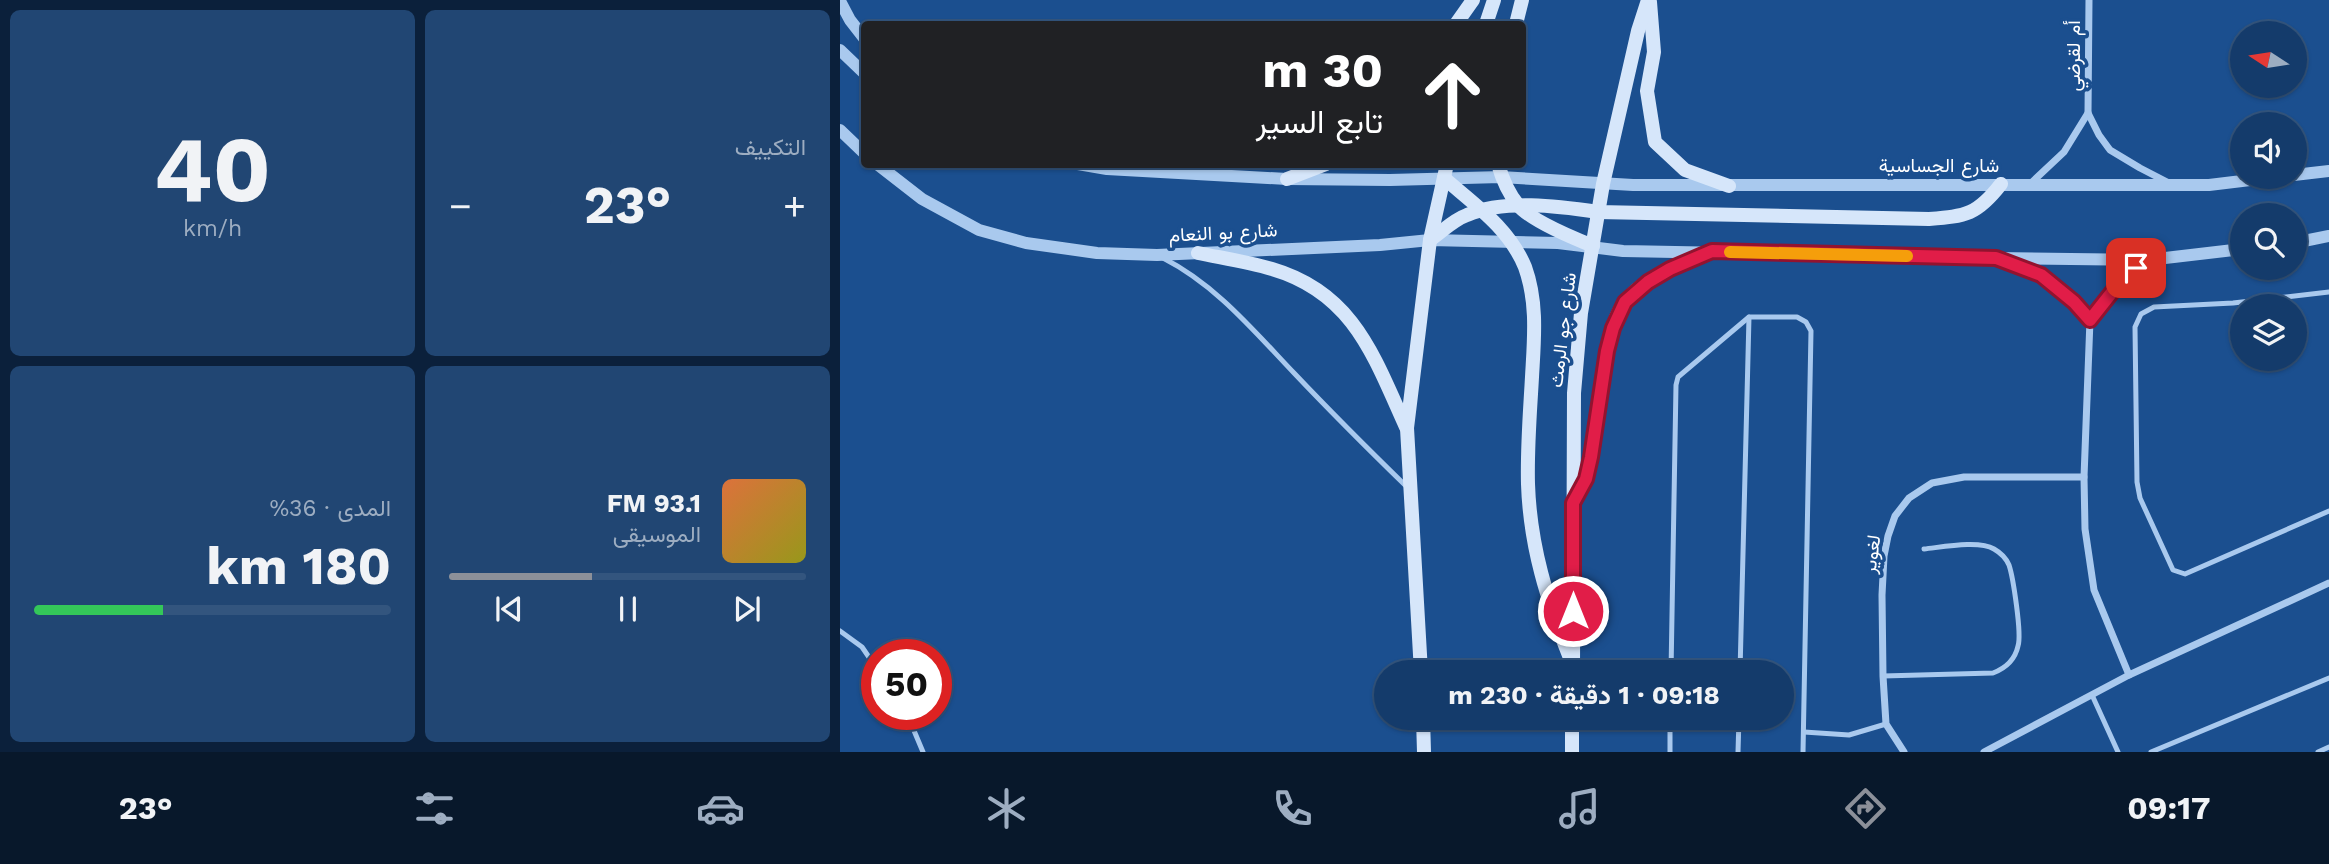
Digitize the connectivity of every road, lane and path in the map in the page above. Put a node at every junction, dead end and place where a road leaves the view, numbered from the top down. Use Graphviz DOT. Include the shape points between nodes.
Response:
graph roads {
  1 [pos="1473,0"];
  2 [pos="1494,0"];
  3 [pos="1522,0"];
  4 [pos="1649,0"];
  5 [pos="2089,0"];
  6 [pos="840,1"];
  7 [pos="1459,21"];
  8 [pos="1487,21"];
  9 [pos="1517,21"];
  10 [pos="861,34"];
  11 [pos="840,50"];
  12 [pos="861,70"];
  13 [pos="2088,113"];
  14 [pos="840,130"];
  15 [pos="861,150"];
  16 [pos="882,168"];
  17 [pos="1101,168"];
  18 [pos="1316,168"];
  19 [pos="1446,171"];
  20 [pos="1500,171"];
  21 [pos="2329,171"];
  22 [pos="2307,173"];
  23 [pos="1287,179"];
  24 [pos="2230,182"];
  25 [pos="1603,184"];
  26 [pos="2001,184"];
  27 [pos="2030,184"];
  28 [pos="1729,186"];
  29 [pos="2173,186"];
  30 [pos="1519,206"];
  31 [pos="1482,209"];
  32 [pos="1598,212"];
  33 [pos="2329,236"];
  34 [pos="1430,240"];
  35 [pos="2307,240"];
  36 [pos="1510,241"];
  37 [pos="1593,246"];
  38 [pos="2230,250"];
  39 [pos="1712,251"];
  40 [pos="1198,253"];
  41 [pos="1157,255"];
  42 [pos="1996,258"];
  43 [pos="2148,260"];
  44 [pos="2329,292"];
  45 [pos="1749,317"];
  46 [pos="2090,320"];
  47 [pos="1407,428"];
  48 [pos="2084,477"];
  49 [pos="1412,492"];
  50 [pos="1573,503"];
  51 [pos="2329,511"];
  52 [pos="1924,549"];
  53 [pos="2329,583"];
  54 [pos="840,631"];
  55 [pos="861,646"];
  56 [pos="1420,660"];
  57 [pos="1570,660"];
  58 [pos="1573,660"];
  59 [pos="1671,660"];
  60 [pos="1740,660"];
  61 [pos="2129,675"];
  62 [pos="1883,676"];
  63 [pos="2329,678"];
  64 [pos="2092,695"];
  65 [pos="1886,724"];
  66 [pos="914,730"];
  67 [pos="1423,730"];
  68 [pos="1572,730"];
  69 [pos="1670,730"];
  70 [pos="1739,730"];
  71 [pos="1804,732"];
  72 [pos="2329,747"];
  73 [pos="923,752"];
  74 [pos="1424,752"];
  75 [pos="1572,752"];
  76 [pos="1670,752"];
  77 [pos="1738,752"];
  78 [pos="1803,752"];
  79 [pos="1903,752"];
  80 [pos="1984,752"];
  81 [pos="2118,752"];
  82 [pos="2151,752"];
  83 [pos="2318,752"];
  1 -- 7 [label="main road"];
  2 -- 8 [label="main road"];
  3 -- 9 [label="main road"];
  4 -- 25 [label="main road, شارع جو الرمث"];
  4 -- 28 [label="main road" via="1654,52 1647,91 1655,142 1685,170"];
  5 -- 13 [label="street, أم لقرضي"];
  6 -- 10 [label="street"];
  11 -- 12 [label="street"];
  13 -- 27 [label="street, أم لقرضي" via="2064,152"];
  13 -- 29 [label="street, أم لقرضي" via="2110,149"];
  14 -- 15 [label="street"];
  16 -- 41 [label="street, شارع بو النعام" via="922,199 979,230 1026,243 1097,253"];
  17 -- 23 [label="street"];
  18 -- 23 [label="main road"];
  19 -- 20 [label="street"];
  19 -- 23 [label="street" via="1390,180"];
  19 -- 31 [label="main road"];
  19 -- 34 [label="main road"];
  20 -- 25 [label="street"];
  20 -- 30 [label="main road"];
  21 -- 22 [label="street"];
  24 -- 29 [label="street, شارع الجساسية"];
  25 -- 28 [label="street, شارع الجساسية"];
  25 -- 32 [label="main road, شارع جو الرمث"];
  26 -- 27 [label="street, شارع الجساسية"];
  26 -- 28 [label="street, شارع الجساسية"];
  26 -- 32 [label="main road" via="1988,200 1963,216 1929,219"];
  27 -- 29 [label="street, شارع الجساسية"];
  30 -- 31 [label="main road"];
  30 -- 32 [label="main road"];
  30 -- 37 [label="main road"];
  31 -- 34 [label="main road" via="1456,220"];
  31 -- 36 [label="main road"];
  32 -- 37 [label="main road, شارع جو الرمث"];
  33 -- 35 [label="street"];
  34 -- 36 [label="street, شارع بو النعام"];
  34 -- 40 [label="street, شارع بو النعام"];
  34 -- 47 [label="main road"];
  36 -- 37 [label="street, شارع بو النعام"];
  36 -- 57 [label="main road" via="1532,289 1535,318 1528,438 1532,533 1537,565"];
  37 -- 39 [label="street" via="1623,251"];
  37 -- 50 [label="main road, شارع جو الرمث" via="1574,393"];
  38 -- 43 [label="street"];
  39 -- 42 [label="street"];
  39 -- 50 [label="main road" via="1648,282 1623,305 1607,351 1586,479"];
  40 -- 41 [label="street, شارع بو النعام"];
  40 -- 47 [label="main road" via="1273,269 1331,298 1367,344"];
  41 -- 49 [label="lane" via="1184,268 1223,298"];
  42 -- 43 [label="street"];
  42 -- 46 [label="street" via="2041,275"];
  43 -- 46 [label="street" via="2124,277"];
  44 -- 51 [label="lane" via="2154,307 2141,314 2134,327 2137,482 2173,570 2185,574"];
  45 -- 59 [label="lane" via="1678,377 1676,385"];
  45 -- 60 [label="lane"];
  45 -- 71 [label="lane" via="1797,317 1811,331"];
  46 -- 48 [label="street"];
  47 -- 49 [label="main road"];
  48 -- 61 [label="street" via="2085,530 2094,590"];
  48 -- 62 [label="street, لغوير" via="1964,477 1932,484 1909,498 1895,516 1884,556"];
  49 -- 56 [label="main road"];
  50 -- 58 [label="main road, شارع جو الرمث"];
  52 -- 62 [label="lane" via="1983,545 2004,557 2011,576 2018,649 2008,664 1993,673"];
  53 -- 61 [label="street"];
  54 -- 55 [label="lane"];
  61 -- 64 [label="street"];
  62 -- 65 [label="street, لغوير"];
  63 -- 82 [label="lane"];
  64 -- 80 [label="street"];
  64 -- 81 [label="lane"];
  65 -- 71 [label="lane" via="1849,734"];
  65 -- 79 [label="street, لغوير"];
  66 -- 73 [label="lane"];
  67 -- 74 [label="main road"];
  68 -- 75 [label="main road"];
  69 -- 76 [label="lane"];
  70 -- 77 [label="lane"];
  71 -- 78 [label="lane"];
  72 -- 83 [label="lane"];
}
